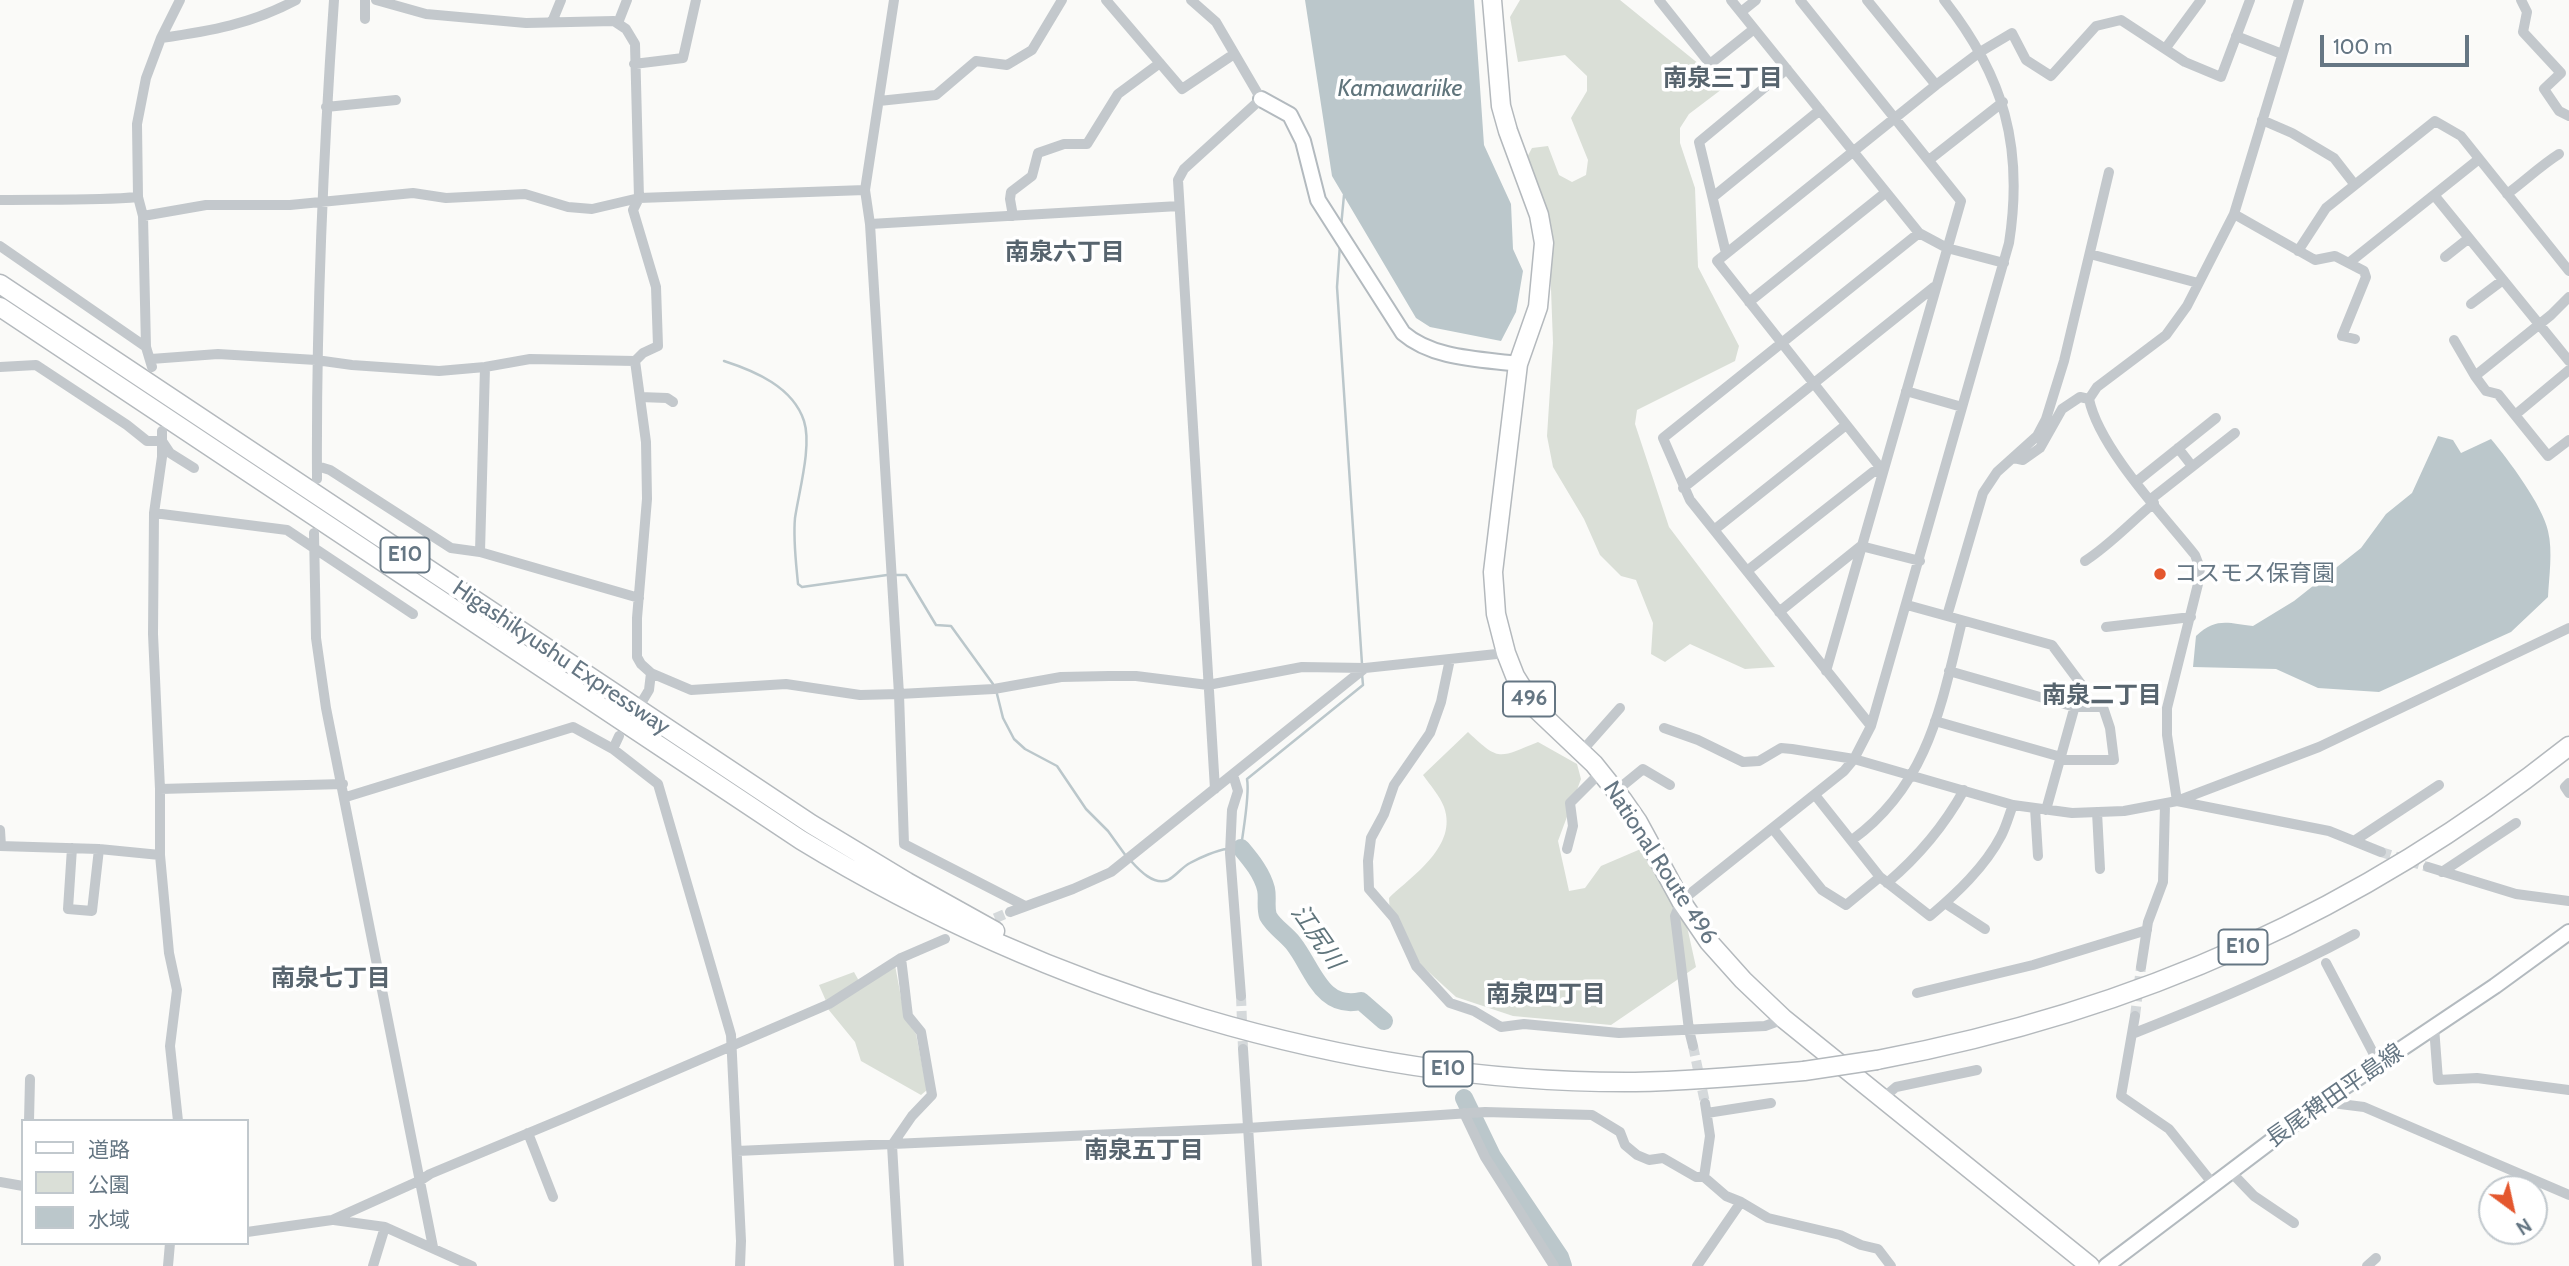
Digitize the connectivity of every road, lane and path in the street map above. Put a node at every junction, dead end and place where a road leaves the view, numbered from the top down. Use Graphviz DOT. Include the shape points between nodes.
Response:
graph roads {
  1 [pos="180,0"];
  2 [pos="296,0"];
  3 [pos="334,0"];
  4 [pos="365,0"];
  5 [pos="376,0"];
  6 [pos="561,0"];
  7 [pos="626,0"];
  8 [pos="696,0"];
  9 [pos="894,0"];
  10 [pos="1062,0"];
  11 [pos="1106,0"];
  12 [pos="1191,0"];
  13 [pos="1492,0"];
  14 [pos="1659,0"];
  15 [pos="1731,0"];
  16 [pos="1756,0"];
  17 [pos="1800,0"];
  18 [pos="1867,0"];
  19 [pos="1944,0"];
  20 [pos="2201,0"];
  21 [pos="2250,0"];
  22 [pos="2299,0"];
  23 [pos="2521,0"];
  24 [pos="1741,12"];
  25 [pos="365,19"];
  26 [pos="552,22"];
  27 [pos="618,23"];
  28 [pos="1754,29"];
  29 [pos="2236,36"];
  30 [pos="161,38"];
  31 [pos="2165,49"];
  32 [pos="1980,52"];
  33 [pos="1234,54"];
  34 [pos="2282,54"];
  35 [pos="1160,63"];
  36 [pos="634,64"];
  37 [pos="1787,69"];
  38 [pos="1936,85"];
  39 [pos="1261,99"];
  40 [pos="396,100"];
  41 [pos="879,101"];
  42 [pos="2003,102"];
  43 [pos="326,107"];
  44 [pos="1820,110"];
  45 [pos="2569,116"];
  46 [pos="1895,118"];
  47 [pos="2262,120"];
  48 [pos="1853,152"];
  49 [pos="2559,155"];
  50 [pos="2479,159"];
  51 [pos="1929,160"];
  52 [pos="2109,172"];
  53 [pos="2356,185"];
  54 [pos="865,190"];
  55 [pos="1885,193"];
  56 [pos="2507,194"];
  57 [pos="2434,195"];
  58 [pos="138,197"];
  59 [pos="1713,197"];
  60 [pos="639,198"];
  61 [pos="0,200"];
  62 [pos="324,200"];
  63 [pos="1179,206"];
  64 [pos="2234,214"];
  65 [pos="143,216"];
  66 [pos="1013,216"];
  67 [pos="870,224"];
  68 [pos="1919,233"];
  69 [pos="2469,238"];
  70 [pos="0,246"];
  71 [pos="1947,247"];
  72 [pos="2298,251"];
  73 [pos="1726,253"];
  74 [pos="2090,254"];
  75 [pos="2445,257"];
  76 [pos="2350,262"];
  77 [pos="2004,263"];
  78 [pos="2569,271"];
  79 [pos="2503,280"];
  80 [pos="2198,283"];
  81 [pos="0,284"];
  82 [pos="1935,287"];
  83 [pos="2569,297"];
  84 [pos="1749,302"];
  85 [pos="2471,304"];
  86 [pos="0,307"];
  87 [pos="2539,324"];
  88 [pos="2355,339"];
  89 [pos="2454,340"];
  90 [pos="1781,343"];
  91 [pos="146,346"];
  92 [pos="316,360"];
  93 [pos="635,361"];
  94 [pos="2569,361"];
  95 [pos="1518,364"];
  96 [pos="0,367"];
  97 [pos="485,367"];
  98 [pos="2569,370"];
  99 [pos="2475,376"];
  100 [pos="1813,383"];
  101 [pos="1906,391"];
  102 [pos="640,397"];
  103 [pos="2089,399"];
  104 [pos="673,402"];
  105 [pos="1962,407"];
  106 [pos="2515,415"];
  107 [pos="2216,418"];
  108 [pos="1846,425"];
  109 [pos="2235,433"];
  110 [pos="162,436"];
  111 [pos="2569,440"];
  112 [pos="2178,448"];
  113 [pos="2014,458"];
  114 [pos="317,466"];
  115 [pos="2192,466"];
  116 [pos="194,468"];
  117 [pos="1883,471"];
  118 [pos="317,479"];
  119 [pos="2136,482"];
  120 [pos="1683,488"];
  121 [pos="2152,501"];
  122 [pos="154,513"];
  123 [pos="1714,530"];
  124 [pos="314,533"];
  125 [pos="1861,546"];
  126 [pos="315,551"];
  127 [pos="480,552"];
  128 [pos="1920,561"];
  129 [pos="2085,562"];
  130 [pos="1747,572"];
  131 [pos="639,598"];
  132 [pos="1907,606"];
  133 [pos="1779,612"];
  134 [pos="413,614"];
  135 [pos="1947,616"];
  136 [pos="2191,617"];
  137 [pos="1962,621"];
  138 [pos="2106,627"];
  139 [pos="2569,628"];
  140 [pos="1506,653"];
  141 [pos="1450,659"];
  142 [pos="1365,668"];
  143 [pos="1826,671"];
  144 [pos="1950,671"];
  145 [pos="651,673"];
  146 [pos="1208,685"];
  147 [pos="899,694"];
  148 [pos="643,700"];
  149 [pos="2075,707"];
  150 [pos="1620,708"];
  151 [pos="1935,721"];
  152 [pos="1871,726"];
  153 [pos="1664,728"];
  154 [pos="619,736"];
  155 [pos="2569,746"];
  156 [pos="613,749"];
  157 [pos="1581,752"];
  158 [pos="2061,757"];
  159 [pos="1854,759"];
  160 [pos="1601,772"];
  161 [pos="1233,775"];
  162 [pos="1913,775"];
  163 [pos="2569,783"];
  164 [pos="343,785"];
  165 [pos="1670,785"];
  166 [pos="2439,785"];
  167 [pos="160,789"];
  168 [pos="1215,789"];
  169 [pos="1964,790"];
  170 [pos="1616,791"];
  171 [pos="2569,793"];
  172 [pos="1815,795"];
  173 [pos="346,797"];
  174 [pos="2177,801"];
  175 [pos="2013,805"];
  176 [pos="2165,805"];
  177 [pos="2040,809"];
  178 [pos="2097,812"];
  179 [pos="2516,824"];
  180 [pos="1773,829"];
  181 [pos="0,830"];
  182 [pos="1852,840"];
  183 [pos="2354,841"];
  184 [pos="0,846"];
  185 [pos="72,848"];
  186 [pos="99,849"];
  187 [pos="1567,849"];
  188 [pos="2381,852"];
  189 [pos="160,855"];
  190 [pos="2038,856"];
  191 [pos="2428,867"];
  192 [pos="2100,869"];
  193 [pos="2442,872"];
  194 [pos="1883,880"];
  195 [pos="1681,901"];
  196 [pos="2569,901"];
  197 [pos="1945,903"];
  198 [pos="1025,906"];
  199 [pos="1010,912"];
  200 [pos="1985,929"];
  201 [pos="2147,930"];
  202 [pos="2569,932"];
  203 [pos="2355,934"];
  204 [pos="945,939"];
  205 [pos="901,958"];
  206 [pos="2326,963"];
  207 [pos="2141,967"];
  208 [pos="1102,983"];
  209 [pos="1917,993"];
  210 [pos="1241,996"];
  211 [pos="2134,1016"];
  212 [pos="1784,1019"];
  213 [pos="2434,1027"];
  214 [pos="1689,1030"];
  215 [pos="2132,1034"];
  216 [pos="732,1045"];
  217 [pos="1693,1046"];
  218 [pos="1243,1049"];
  219 [pos="2379,1064"];
  220 [pos="1977,1070"];
  221 [pos="30,1079"];
  222 [pos="2569,1090"];
  223 [pos="1883,1098"];
  224 [pos="2328,1098"];
  225 [pos="1771,1103"];
  226 [pos="1464,1113"];
  227 [pos="29,1119"];
  228 [pos="178,1119"];
  229 [pos="1248,1128"];
  230 [pos="528,1133"];
  231 [pos="892,1145"];
  232 [pos="737,1151"];
  233 [pos="2230,1171"];
  234 [pos="1704,1177"];
  235 [pos="421,1180"];
  236 [pos="0,1182"];
  237 [pos="2213,1184"];
  238 [pos="21,1185"];
  239 [pos="2569,1195"];
  240 [pos="553,1197"];
  241 [pos="1741,1202"];
  242 [pos="332,1220"];
  243 [pos="2294,1223"];
  244 [pos="385,1227"];
  245 [pos="248,1232"];
  246 [pos="170,1245"];
  247 [pos="433,1247"];
  248 [pos="2376,1258"];
  249 [pos="168,1266"];
  250 [pos="373,1266"];
  251 [pos="472,1266"];
  252 [pos="740,1266"];
  253 [pos="899,1266"];
  254 [pos="1257,1266"];
  255 [pos="1553,1266"];
  256 [pos="1697,1266"];
  257 [pos="1891,1266"];
  258 [pos="2090,1266"];
  259 [pos="2106,1266"];
  260 [pos="2367,1266"];
  1 -- 30 [label="street"];
  2 -- 30 [label="street" via="252,21"];
  3 -- 43 [label="street"];
  4 -- 25 [label="street"];
  5 -- 26 [label="street" via="426,14"];
  6 -- 26 [label="street"];
  7 -- 27 [label="street"];
  8 -- 36 [label="street" via="683,58"];
  9 -- 41 [label="street"];
  10 -- 41 [label="street" via="1032,50 1007,65 976,61 936,96"];
  11 -- 35 [label="street"];
  12 -- 33 [label="street" via="1216,22"];
  13 -- 95 [label="highway, National Route 496 / 496" via="1501,106 1539,215 1544,243 1538,307"];
  14 -- 28 [label="street" via="1710,64"];
  15 -- 24 [label="street"];
  16 -- 24 [label="street"];
  17 -- 46 [label="street"];
  18 -- 38 [label="street"];
  19 -- 32 [label="street"];
  20 -- 31 [label="street"];
  21 -- 29 [label="street"];
  22 -- 34 [label="street"];
  23 -- 45 [label="street" via="2527,12 2523,32 2561,74 2544,89 2559,111"];
  24 -- 28 [label="street"];
  26 -- 27 [label="street"];
  27 -- 36 [label="street" via="635,44"];
  28 -- 37 [label="street"];
  29 -- 31 [label="street" via="2221,77"];
  29 -- 34 [label="street"];
  30 -- 58 [label="street" via="146,78 137,124"];
  31 -- 32 [label="street" via="2121,20 2096,26 2051,76 2026,60 2012,33"];
  32 -- 38 [label="street"];
  32 -- 42 [label="street"];
  33 -- 35 [label="street" via="1182,89"];
  33 -- 39 [label="street"];
  34 -- 47 [label="street"];
  35 -- 66 [label="street" via="1118,94 1087,144 1064,144 1038,153 1032,176 1011,192"];
  36 -- 60 [label="street"];
  37 -- 44 [label="street"];
  37 -- 59 [label="street" via="1699,142"];
  38 -- 46 [label="street"];
  39 -- 63 [label="street" via="1180,173"];
  39 -- 95 [label="main road" via="1290,115 1303,141 1318,200 1403,333 1417,345 1435,351"];
  40 -- 43 [label="street"];
  41 -- 54 [label="street"];
  42 -- 51 [label="street"];
  42 -- 77 [label="street" via="2015,178 2015,207"];
  43 -- 62 [label="street"];
  44 -- 48 [label="street"];
  44 -- 59 [label="street"];
  46 -- 48 [label="street"];
  46 -- 51 [label="street"];
  47 -- 53 [label="street" via="2334,158"];
  47 -- 64 [label="street"];
  48 -- 55 [label="street"];
  48 -- 73 [label="street"];
  49 -- 56 [label="street"];
  50 -- 53 [label="street" via="2461,136 2435,121"];
  50 -- 56 [label="street"];
  50 -- 57 [label="street"];
  51 -- 71 [label="street" via="1961,201"];
  52 -- 74 [label="street"];
  53 -- 72 [label="street" via="2326,208"];
  54 -- 60 [label="street"];
  54 -- 67 [label="street"];
  55 -- 68 [label="street"];
  55 -- 84 [label="street"];
  56 -- 78 [label="street"];
  57 -- 69 [label="street"];
  57 -- 76 [label="street"];
  58 -- 61 [label="street"];
  58 -- 65 [label="street"];
  59 -- 73 [label="street"];
  60 -- 62 [label="street" via="592,209 525,194 446,198 413,193"];
  60 -- 93 [label="street" via="634,210 656,287 658,346"];
  62 -- 65 [label="street" via="290,205 206,205"];
  62 -- 92 [label="street"];
  63 -- 66 [label="street"];
  63 -- 146 [label="street"];
  64 -- 72 [label="street"];
  64 -- 80 [label="street"];
  65 -- 91 [label="street"];
  66 -- 67 [label="street"];
  67 -- 147 [label="street"];
  68 -- 71 [label="street"];
  68 -- 90 [label="street"];
  69 -- 75 [label="street"];
  69 -- 79 [label="street"];
  70 -- 91 [label="street"];
  71 -- 77 [label="street"];
  71 -- 82 [label="street"];
  72 -- 76 [label="street" via="2315,260 2335,256"];
  73 -- 84 [label="street" via="1717,261"];
  74 -- 80 [label="street"];
  74 -- 113 [label="street" via="2046,419 2037,436"];
  76 -- 88 [label="street" via="2366,277 2342,336"];
  77 -- 105 [label="street"];
  79 -- 85 [label="street"];
  79 -- 87 [label="street"];
  80 -- 103 [label="street" via="2166,335 2097,387"];
  81 -- 208 [label="highway, Higashikyushu Expressway / E10" via="811,824 961,912"];
  82 -- 100 [label="street"];
  82 -- 101 [label="street"];
  83 -- 87 [label="street"];
  84 -- 90 [label="street"];
  86 -- 208 [label="highway, Higashikyushu Expressway / E10" via="822,853 945,920"];
  87 -- 94 [label="street"];
  87 -- 99 [label="street"];
  89 -- 99 [label="street"];
  90 -- 100 [label="street"];
  90 -- 120 [label="street" via="1663,438"];
  91 -- 92 [label="street" via="151,363 218,354"];
  92 -- 97 [label="street" via="439,371"];
  92 -- 114 [label="street"];
  93 -- 97 [label="street" via="530,359"];
  93 -- 102 [label="street"];
  95 -- 140 [label="highway, National Route 496 / 496" via="1493,572 1496,614"];
  96 -- 110 [label="street" via="36,365 147,441"];
  97 -- 127 [label="street"];
  98 -- 106 [label="street"];
  99 -- 106 [label="street"];
  100 -- 108 [label="street"];
  100 -- 120 [label="street"];
  101 -- 105 [label="street"];
  101 -- 117 [label="street"];
  102 -- 104 [label="street"];
  102 -- 131 [label="street" via="648,499"];
  103 -- 113 [label="street" via="2080,397 2062,409 2040,448 2023,460"];
  103 -- 119 [label="street" via="2098,426"];
  105 -- 128 [label="street"];
  106 -- 111 [label="street" via="2548,456"];
  107 -- 112 [label="street"];
  108 -- 117 [label="street"];
  108 -- 123 [label="street"];
  109 -- 115 [label="street"];
  110 -- 116 [label="street" via="170,453"];
  110 -- 122 [label="street"];
  112 -- 115 [label="street"];
  112 -- 119 [label="street"];
  113 -- 135 [label="street" via="1983,493"];
  114 -- 118 [label="street"];
  114 -- 127 [label="street" via="450,548"];
  115 -- 121 [label="street"];
  117 -- 125 [label="street"];
  117 -- 130 [label="street" via="1873,472"];
  119 -- 121 [label="street"];
  120 -- 123 [label="street"];
  121 -- 129 [label="street"];
  121 -- 136 [label="street" via="2198,561"];
  122 -- 126 [label="street" via="286,530"];
  122 -- 167 [label="street" via="153,634"];
  123 -- 130 [label="street"];
  124 -- 126 [label="street"];
  125 -- 128 [label="street"];
  125 -- 133 [label="street"];
  125 -- 143 [label="street"];
  126 -- 134 [label="street"];
  126 -- 164 [label="street" via="316,638"];
  127 -- 131 [label="street"];
  128 -- 132 [label="street"];
  130 -- 133 [label="street"];
  131 -- 145 [label="street" via="637,657"];
  132 -- 135 [label="street"];
  132 -- 152 [label="street"];
  133 -- 143 [label="street"];
  135 -- 137 [label="street"];
  136 -- 138 [label="street"];
  136 -- 174 [label="street" via="2167,708"];
  137 -- 144 [label="street"];
  137 -- 149 [label="street" via="2052,645 2081,684"];
  139 -- 174 [label="street" via="2319,747"];
  140 -- 141 [label="street"];
  140 -- 157 [label="highway, National Route 496 / 496" via="1535,708"];
  141 -- 142 [label="street"];
  141 -- 214 [label="street" via="1430,733 1394,785 1371,838 1368,861 1369,889 1395,918 1416,966 1450,1003 1501,1027 1524,1024 1619,1033"];
  142 -- 146 [label="street" via="1302,667"];
  142 -- 161 [label="street"];
  143 -- 152 [label="street"];
  144 -- 149 [label="street"];
  144 -- 151 [label="street"];
  145 -- 147 [label="street" via="691,690 786,684 860,695"];
  145 -- 148 [label="street"];
  146 -- 147 [label="street" via="1136,676 1085,676 994,689"];
  146 -- 168 [label="street"];
  147 -- 198 [label="street" via="904,844"];
  149 -- 158 [label="street"];
  149 -- 158 [label="street" via="2103,707 2114,760"];
  150 -- 157 [label="street"];
  151 -- 158 [label="street"];
  151 -- 162 [label="street"];
  152 -- 159 [label="street"];
  153 -- 159 [label="street" via="1743,762 1759,761 1781,748"];
  154 -- 156 [label="street"];
  155 -- 208 [label="highway, Higashikyushu Expressway / E10, bridge" via="2454,831 2284,929 2094,1006 1968,1041 1877,1060 1804,1071 1635,1082 1509,1077 1379,1060 1253,1032"];
  156 -- 173 [label="street" via="573,727"];
  156 -- 216 [label="street" via="658,784"];
  157 -- 160 [label="highway, National Route 496 / 496"];
  158 -- 177 [label="street"];
  159 -- 162 [label="street"];
  159 -- 172 [label="street"];
  160 -- 170 [label="highway, National Route 496 / 496"];
  160 -- 187 [label="street" via="1570,803 1573,825"];
  161 -- 168 [label="street"];
  161 -- 210 [label="street" via="1238,791 1232,810 1230,853"];
  162 -- 169 [label="street"];
  162 -- 182 [label="street" via="1885,813"];
  163 -- 171 [label="street" via="2565,786"];
  164 -- 167 [label="street"];
  164 -- 173 [label="street"];
  165 -- 170 [label="street" via="1643,769"];
  166 -- 183 [label="street"];
  167 -- 189 [label="street"];
  168 -- 198 [label="street" via="1111,872"];
  169 -- 175 [label="street"];
  169 -- 194 [label="street" via="1943,826 1906,867"];
  170 -- 195 [label="highway, National Route 496 / 496"];
  172 -- 180 [label="street"];
  172 -- 182 [label="street"];
  173 -- 235 [label="street"];
  174 -- 176 [label="street"];
  174 -- 183 [label="street" via="2329,831"];
  175 -- 177 [label="street"];
  175 -- 197 [label="street" via="1985,860"];
  176 -- 178 [label="street"];
  176 -- 201 [label="street" via="2163,882"];
  177 -- 178 [label="street"];
  177 -- 190 [label="street"];
  178 -- 192 [label="street"];
  179 -- 193 [label="street"];
  180 -- 194 [label="street" via="1822,890 1846,905"];
  180 -- 195 [label="street"];
  181 -- 184 [label="street"];
  182 -- 194 [label="street"];
  183 -- 188 [label="street"];
  184 -- 185 [label="street"];
  185 -- 186 [label="street"];
  185 -- 186 [label="street" via="68,909 92,911"];
  186 -- 189 [label="street"];
  189 -- 228 [label="street" via="177,990 170,1046"];
  191 -- 193 [label="street"];
  193 -- 196 [label="street" via="2516,894"];
  194 -- 197 [label="street" via="1930,916"];
  195 -- 212 [label="highway, National Route 496 / 496" via="1709,942"];
  195 -- 214 [label="street" via="1675,916"];
  197 -- 200 [label="street"];
  198 -- 199 [label="street"];
  201 -- 207 [label="street"];
  201 -- 209 [label="street" via="2034,965"];
  202 -- 213 [label="main road, 長尾稗田平島線"];
  203 -- 215 [label="street" via="2254,985"];
  204 -- 205 [label="street"];
  205 -- 216 [label="street" via="829,1003"];
  205 -- 231 [label="street" via="908,1016 921,1032 932,1095"];
  206 -- 219 [label="street"];
  211 -- 215 [label="street"];
  212 -- 214 [label="street" via="1765,1026"];
  212 -- 223 [label="highway, National Route 496 / 496"];
  213 -- 219 [label="main road, 長尾稗田平島線"];
  213 -- 222 [label="street" via="2438,1080 2477,1078"];
  214 -- 217 [label="street"];
  215 -- 237 [label="street" via="2121,1096 2169,1129"];
  216 -- 230 [label="street"];
  216 -- 232 [label="street"];
  218 -- 229 [label="street"];
  219 -- 224 [label="main road, 長尾稗田平島線"];
  220 -- 223 [label="street" via="1896,1087"];
  221 -- 227 [label="street"];
  223 -- 258 [label="highway, National Route 496 / 496"];
  224 -- 233 [label="main road, 長尾稗田平島線"];
  224 -- 239 [label="street" via="2332,1103 2364,1107"];
  225 -- 234 [label="street" via="1706,1108 1710,1136"];
  226 -- 229 [label="street"];
  226 -- 234 [label="street" via="1592,1115 1620,1132 1625,1145 1637,1155 1649,1160 1663,1158"];
  226 -- 255 [label="street" via="1485,1157"];
  229 -- 231 [label="street"];
  229 -- 254 [label="street"];
  230 -- 235 [label="street"];
  230 -- 240 [label="street"];
  231 -- 232 [label="street"];
  231 -- 253 [label="street"];
  232 -- 252 [label="street"];
  233 -- 237 [label="main road, 長尾稗田平島線"];
  233 -- 243 [label="street" via="2254,1196"];
  234 -- 241 [label="street"];
  235 -- 242 [label="street"];
  235 -- 247 [label="street"];
  236 -- 238 [label="street"];
  237 -- 259 [label="main road, 長尾稗田平島線"];
  241 -- 256 [label="street"];
  241 -- 257 [label="street" via="1768,1218 1878,1249"];
  242 -- 244 [label="street"];
  242 -- 245 [label="street"];
  244 -- 247 [label="street"];
  244 -- 250 [label="street"];
  246 -- 249 [label="street"];
  247 -- 251 [label="street"];
  248 -- 260 [label="street"];
}
